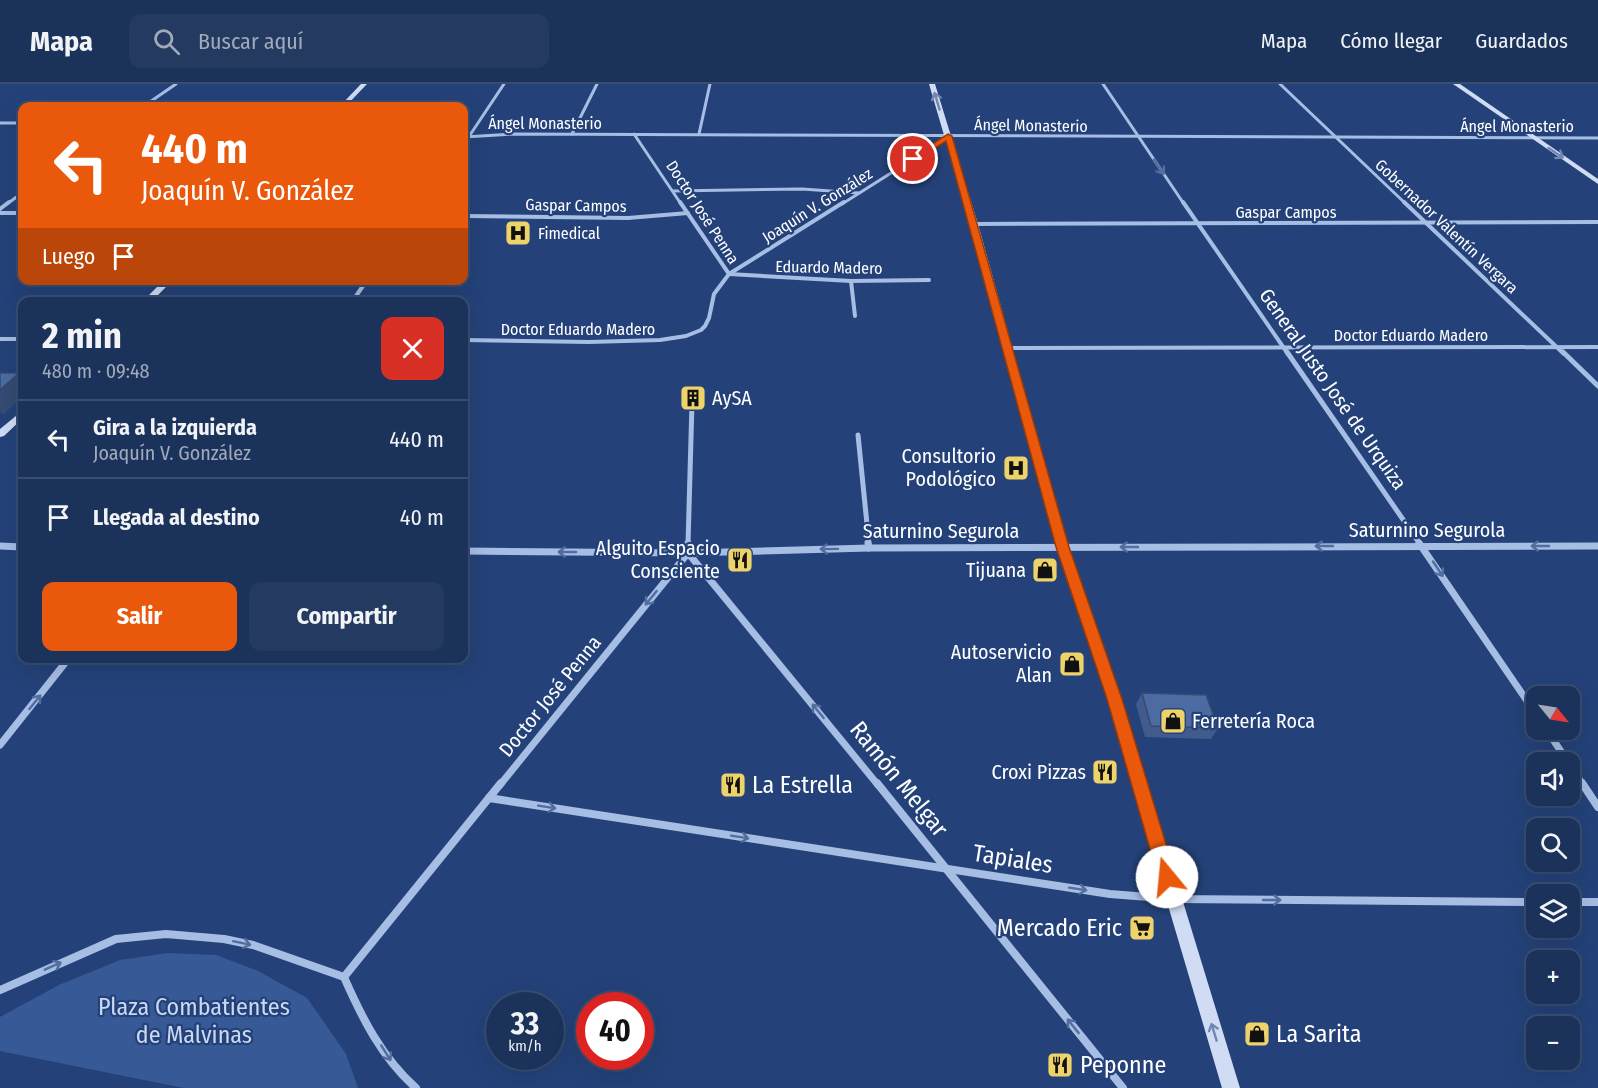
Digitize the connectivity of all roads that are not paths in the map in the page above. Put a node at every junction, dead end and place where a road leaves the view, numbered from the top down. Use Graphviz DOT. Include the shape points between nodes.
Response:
graph roads {
  1 [pos="176,84"];
  2 [pos="364,84"];
  3 [pos="504,84"];
  4 [pos="597,84"];
  5 [pos="710,84"];
  6 [pos="932,84"];
  7 [pos="1103,84"];
  8 [pos="1280,84"];
  9 [pos="1456,84"];
  10 [pos="150,102"];
  11 [pos="347,102"];
  12 [pos="0,123"];
  13 [pos="18,123"];
  14 [pos="572,134"];
  15 [pos="634,134"];
  16 [pos="699,134"];
  17 [pos="469,136"];
  18 [pos="948,136"];
  19 [pos="1139,138"];
  20 [pos="1336,138"];
  21 [pos="1533,138"];
  22 [pos="1598,138"];
  23 [pos="1598,182"];
  24 [pos="672,191"];
  25 [pos="859,193"];
  26 [pos="18,196"];
  27 [pos="0,211"];
  28 [pos="18,213"];
  29 [pos="688,213"];
  30 [pos="468,216"];
  31 [pos="1598,222"];
  32 [pos="974,224"];
  33 [pos="1197,224"];
  34 [pos="1427,224"];
  35 [pos="729,274"];
  36 [pos="929,280"];
  37 [pos="851,281"];
  38 [pos="164,285"];
  39 [pos="151,297"];
  40 [pos="855,316"];
  41 [pos="692,336"];
  42 [pos="0,339"];
  43 [pos="18,339"];
  44 [pos="468,340"];
  45 [pos="1557,347"];
  46 [pos="1598,347"];
  47 [pos="1008,348"];
  48 [pos="1284,348"];
  49 [pos="1598,386"];
  50 [pos="692,403"];
  51 [pos="18,418"];
  52 [pos="0,434"];
  53 [pos="858,435"];
  54 [pos="0,546"];
  55 [pos="18,546"];
  56 [pos="1423,546"];
  57 [pos="1598,546"];
  58 [pos="1062,547"];
  59 [pos="869,548"];
  60 [pos="468,551"];
  61 [pos="688,553"];
  62 [pos="65,663"];
  63 [pos="1526,699"];
  64 [pos="0,745"];
  65 [pos="1580,781"];
  66 [pos="489,798"];
  67 [pos="1598,807"];
  68 [pos="947,868"];
  69 [pos="1174,899"];
  70 [pos="1526,902"];
  71 [pos="1580,902"];
  72 [pos="1598,902"];
  73 [pos="344,977"];
  74 [pos="0,990"];
  75 [pos="416,1088"];
  76 [pos="1123,1088"];
  77 [pos="1231,1088"];
  1 -- 10 [label="street"];
  2 -- 11 [label="street"];
  3 -- 17 [label="street"];
  4 -- 14 [label="street"];
  5 -- 16 [label="street"];
  18 -- 6 [label="street, one-way"];
  7 -- 19 [label="street, General Justo José de Urquiza"];
  8 -- 20 [label="street, Gobernador Valentín Vergara"];
  9 -- 21 [label="street"];
  12 -- 13 [label="street"];
  14 -- 15 [label="street, Ángel Monasterio"];
  14 -- 17 [label="street, Ángel Monasterio"];
  15 -- 16 [label="street, Ángel Monasterio"];
  15 -- 24 [label="street, Doctor José Penna"];
  16 -- 18 [label="street, Ángel Monasterio"];
  18 -- 19 [label="street, Ángel Monasterio"];
  18 -- 25 [label="street, Joaquín V. González"];
  18 -- 32 [label="street"];
  19 -- 20 [label="street, Ángel Monasterio"];
  19 -- 33 [label="street, General Justo José de Urquiza, one-way"];
  20 -- 21 [label="street, Ángel Monasterio"];
  20 -- 34 [label="street, Gobernador Valentín Vergara"];
  21 -- 22 [label="street, Ángel Monasterio"];
  21 -- 23 [label="street, one-way"];
  24 -- 25 [label="street" via="791,189"];
  24 -- 29 [label="street, Doctor José Penna"];
  25 -- 35 [label="street, Joaquín V. González"];
  26 -- 27 [label="street"];
  27 -- 28 [label="street"];
  29 -- 30 [label="street, Gaspar Campos" via="628,218"];
  29 -- 35 [label="street, Doctor José Penna"];
  31 -- 34 [label="street, Gaspar Campos"];
  32 -- 33 [label="street, Gaspar Campos"];
  32 -- 47 [label="street"];
  33 -- 34 [label="street, Gaspar Campos"];
  33 -- 48 [label="street, General Justo José de Urquiza"];
  34 -- 45 [label="street, Gobernador Valentín Vergara"];
  35 -- 37 [label="street, Eduardo Madero"];
  35 -- 41 [label="street, Doctor José Penna" via="714,295 708,321"];
  36 -- 37 [label="street, Eduardo Madero"];
  37 -- 40 [label="street"];
  38 -- 39 [label="street"];
  41 -- 44 [label="street, Doctor Eduardo Madero" via="656,341"];
  42 -- 43 [label="street"];
  45 -- 46 [label="street, Doctor Eduardo Madero"];
  45 -- 48 [label="street, Doctor Eduardo Madero"];
  45 -- 49 [label="street, Gobernador Valentín Vergara"];
  47 -- 48 [label="street, Doctor Eduardo Madero"];
  47 -- 58 [label="street"];
  48 -- 56 [label="street, General Justo José de Urquiza"];
  50 -- 61 [label="street"];
  51 -- 52 [label="street"];
  53 -- 59 [label="street"];
  54 -- 55 [label="street"];
  57 -- 56 [label="street, Saturnino Segurola, one-way"];
  56 -- 58 [label="street, Saturnino Segurola, one-way"];
  56 -- 63 [label="street, General Justo José de Urquiza, one-way"];
  58 -- 59 [label="street, Saturnino Segurola"];
  58 -- 69 [label="street" via="1114,699"];
  59 -- 61 [label="street, Saturnino Segurola, one-way"];
  61 -- 60 [label="street, Saturnino Segurola, one-way"];
  61 -- 66 [label="street, Doctor José Penna, one-way"];
  68 -- 61 [label="street, Ramón Melgar, one-way"];
  64 -- 62 [label="street, one-way"];
  65 -- 67 [label="street"];
  66 -- 68 [label="street, Tapiales, one-way"];
  66 -- 73 [label="street, Doctor José Penna"];
  68 -- 69 [label="street, Tapiales, one-way" via="1110,894"];
  76 -- 68 [label="street, Ramón Melgar, one-way"];
  69 -- 70 [label="street, Tapiales, one-way"];
  77 -- 69 [label="street, one-way"];
  71 -- 72 [label="street"];
  74 -- 73 [label="street, one-way" via="116,939 166,934 253,945"];
  73 -- 75 [label="street, one-way" via="356,1004 402,1077"];
}
